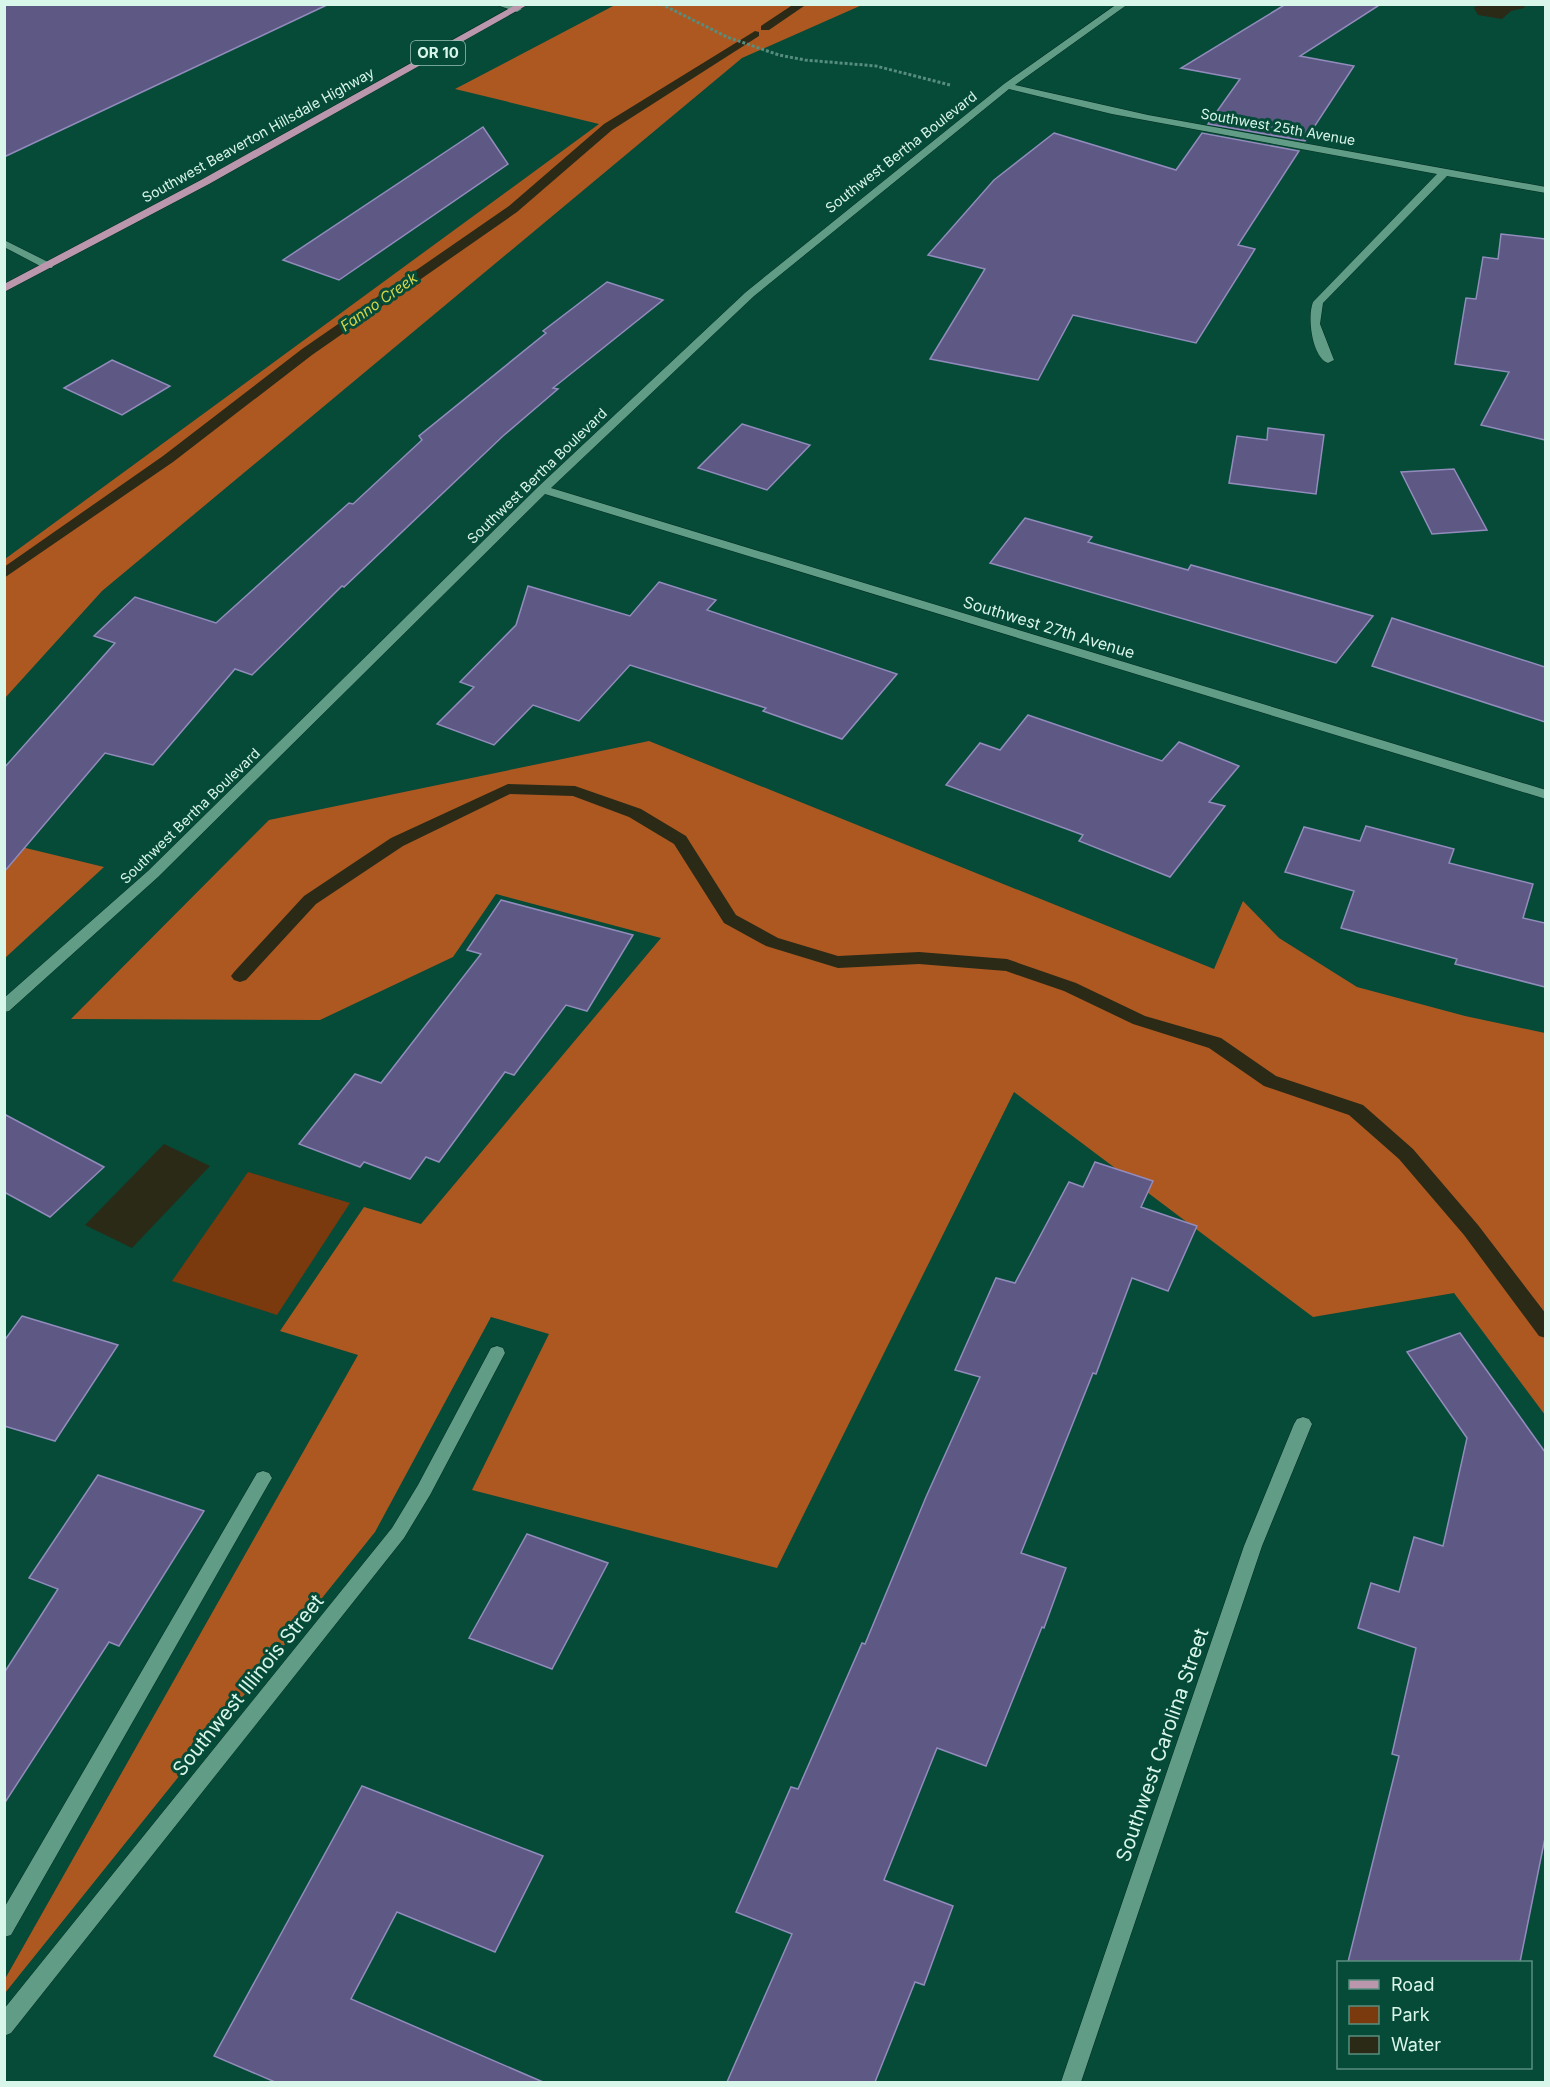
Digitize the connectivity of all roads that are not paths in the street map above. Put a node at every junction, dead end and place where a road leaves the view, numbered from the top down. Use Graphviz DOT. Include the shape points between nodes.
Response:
graph roads {
  1 [pos="498,4"];
  2 [pos="1124,4"];
  3 [pos="521,7"];
  4 [pos="1007,86"];
  5 [pos="1443,174"];
  6 [pos="1545,190"];
  7 [pos="4,243"];
  8 [pos="48,266"];
  9 [pos="4,289"];
  10 [pos="1328,360"];
  11 [pos="543,489"];
  12 [pos="1545,795"];
  13 [pos="4,1007"];
  14 [pos="497,1353"];
  15 [pos="1303,1424"];
  16 [pos="263,1478"];
  17 [pos="4,1928"];
  18 [pos="4,2026"];
  19 [pos="1071,2082"];
  1 -- 3 [label="street"];
  2 -- 4 [label="street, Southwest Bertha Boulevard"];
  3 -- 8 [label="main road, Southwest Beaverton Hillsdale Highway / OR 10"];
  4 -- 5 [label="street, Southwest 25th Avenue" via="1078,105 1396,162"];
  4 -- 11 [label="street, Southwest Bertha Boulevard" via="750,294"];
  5 -- 6 [label="street, Southwest 25th Avenue"];
  5 -- 10 [label="street" via="1318,303 1313,323"];
  7 -- 8 [label="street"];
  8 -- 9 [label="main road, Southwest Beaverton Hillsdale Highway / OR 10"];
  11 -- 12 [label="street, Southwest 27th Avenue"];
  11 -- 13 [label="street, Southwest Bertha Boulevard" via="153,874"];
  14 -- 18 [label="street, Southwest Illinois Street" via="398,1533"];
  15 -- 19 [label="street, Southwest Carolina Street" via="1253,1546"];
  16 -- 17 [label="street"];
}
